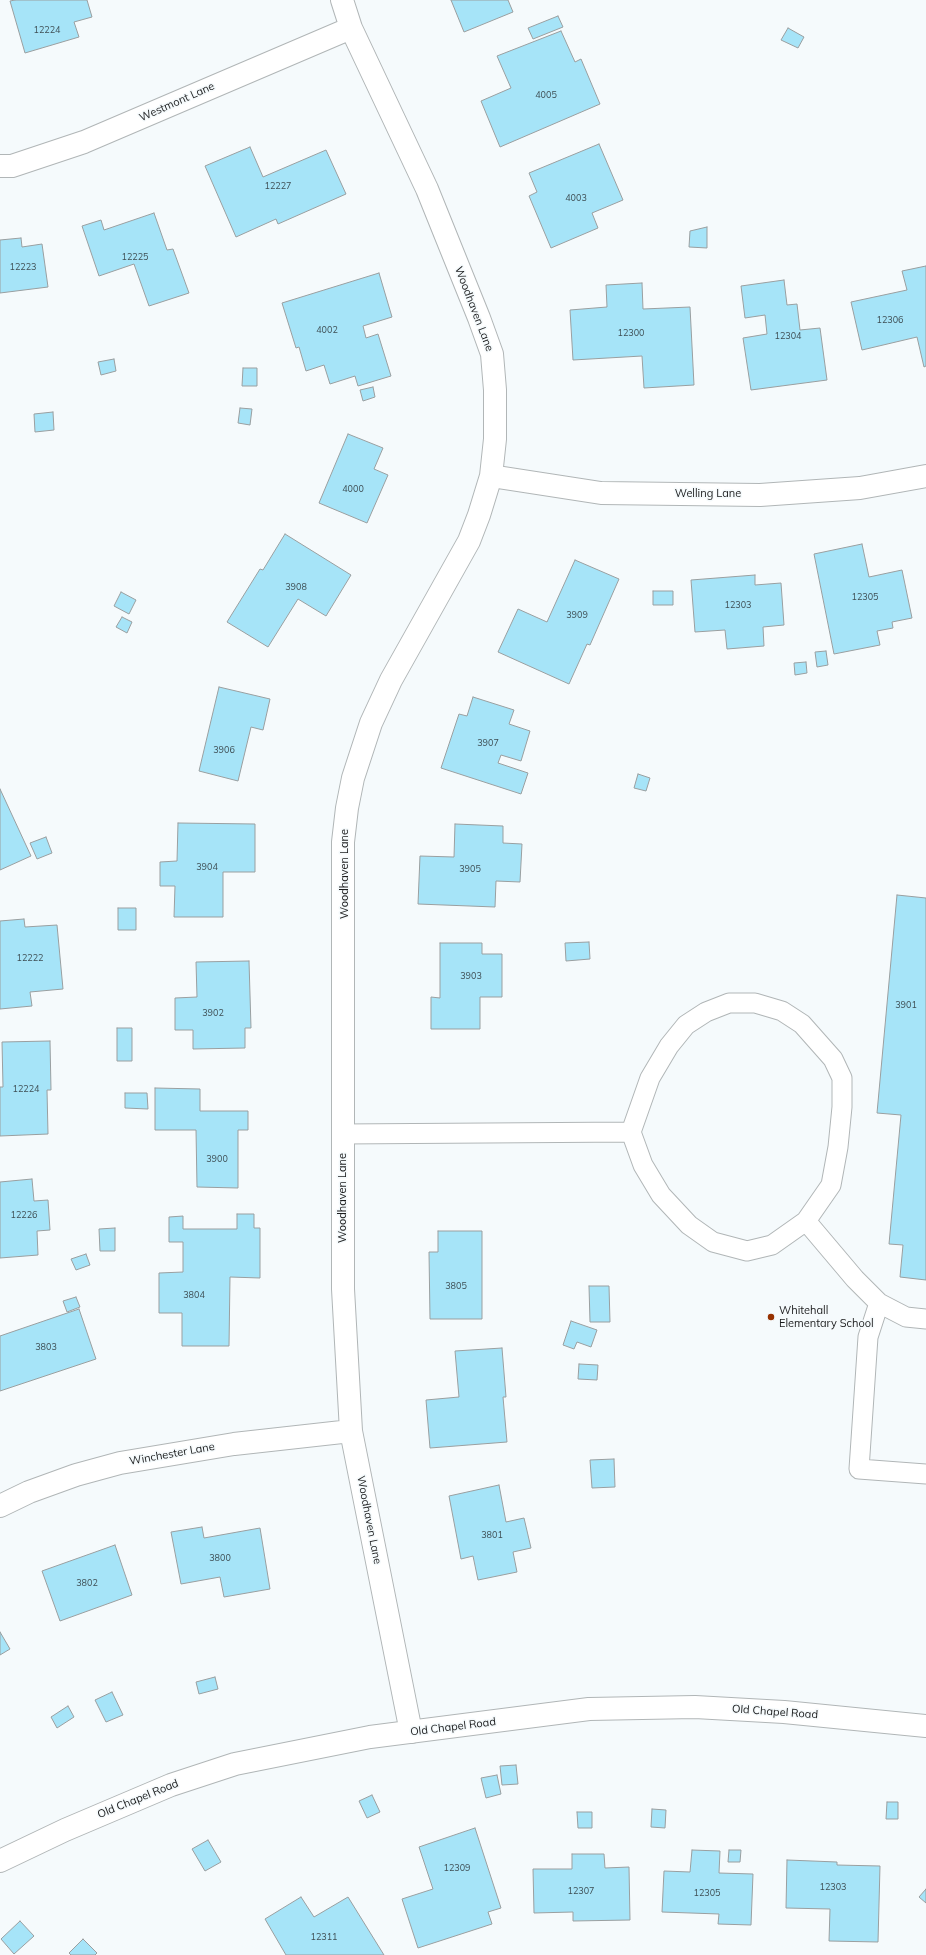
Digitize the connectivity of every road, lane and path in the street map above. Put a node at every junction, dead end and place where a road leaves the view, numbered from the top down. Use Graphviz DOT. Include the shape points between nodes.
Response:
graph roads {
  1 [pos="342,0"];
  2 [pos="351,28"];
  3 [pos="0,166"];
  4 [pos="491,476"];
  5 [pos="926,476"];
  6 [pos="631,1132"];
  7 [pos="342,1134"];
  8 [pos="806,1221"];
  9 [pos="879,1303"];
  10 [pos="926,1319"];
  11 [pos="351,1431"];
  12 [pos="926,1474"];
  13 [pos="0,1506"];
  14 [pos="926,1726"];
  15 [pos="411,1732"];
  16 [pos="0,1861"];
  1 -- 2 [label="street, Woodhaven Lane"];
  2 -- 3 [label="street, Westmont Lane" via="84,142 12,166"];
  2 -- 4 [label="street, Woodhaven Lane" via="427,189 492,354 495,425"];
  4 -- 5 [label="street, Welling Lane" via="601,493 760,495 860,488"];
  4 -- 7 [label="street, Woodhaven Lane" via="469,541 391,680 371,723 353,778 343,842"];
  6 -- 7 [label="lane"];
  6 -- 8 [label="lane" via="642,1165 661,1195 689,1225 714,1242 747,1251 772,1245"];
  6 -- 8 [label="lane" via="650,1078 669,1046 686,1025 706,1012 729,1003 755,1003 782,1011 802,1024 820,1043 833,1059 842,1078 838,1147 831,1185"];
  7 -- 11 [label="street, Woodhaven Lane" via="343,1289"];
  8 -- 9 [label="lane"];
  9 -- 10 [label="lane" via="906,1317"];
  9 -- 12 [label="lane" via="868,1337 859,1469"];
  11 -- 13 [label="street, Winchester Lane" via="234,1444 120,1463 28,1492"];
  11 -- 15 [label="street, Woodhaven Lane"];
  14 -- 15 [label="street, Old Chapel Road" via="784,1712 665,1708 590,1709"];
  15 -- 16 [label="street, Old Chapel Road" via="312,1747 221,1769 171,1785 64,1830"];
}
